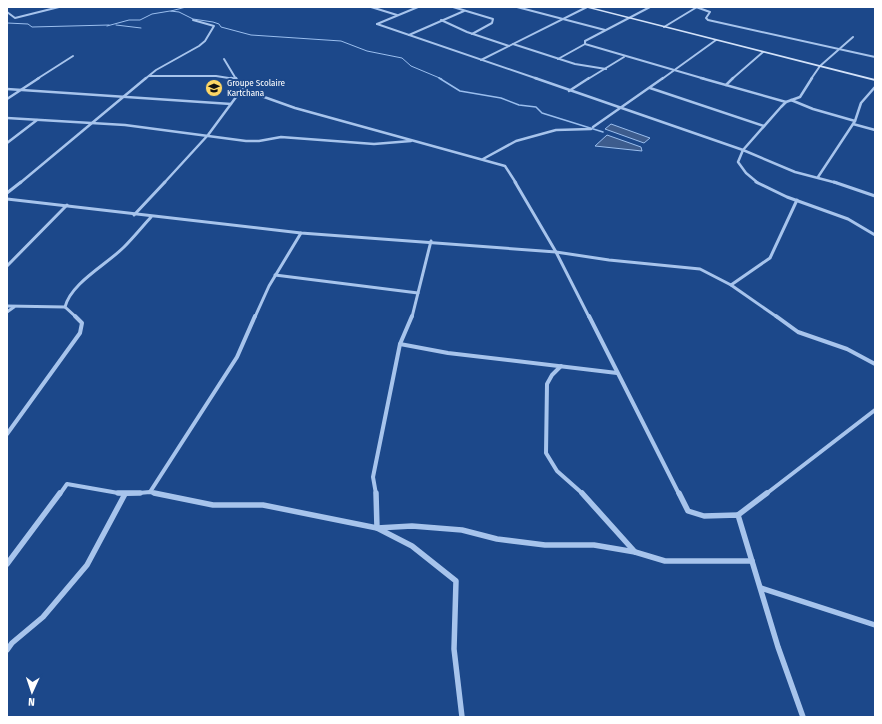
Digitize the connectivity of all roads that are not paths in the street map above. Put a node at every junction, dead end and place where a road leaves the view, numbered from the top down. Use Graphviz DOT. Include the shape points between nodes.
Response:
graph roads {
  1 [pos="59,7"];
  2 [pos="371,7"];
  3 [pos="418,7"];
  4 [pos="453,7"];
  5 [pos="517,7"];
  6 [pos="587,7"];
  7 [pos="650,7"];
  8 [pos="696,7"];
  9 [pos="464,10"];
  10 [pos="7,12"];
  11 [pos="398,15"];
  12 [pos="628,18"];
  13 [pos="193,20"];
  14 [pos="442,20"];
  15 [pos="562,20"];
  16 [pos="664,27"];
  17 [pos="605,30"];
  18 [pos="472,34"];
  19 [pos="409,35"];
  20 [pos="853,37"];
  21 [pos="716,40"];
  22 [pos="585,44"];
  23 [pos="511,45"];
  24 [pos="840,48"];
  25 [pos="763,52"];
  26 [pos="73,56"];
  27 [pos="624,57"];
  28 [pos="875,57"];
  29 [pos="224,59"];
  30 [pos="558,59"];
  31 [pos="481,60"];
  32 [pos="820,66"];
  33 [pos="606,69"];
  34 [pos="675,70"];
  35 [pos="149,76"];
  36 [pos="235,79"];
  37 [pos="875,80"];
  38 [pos="726,85"];
  39 [pos="875,87"];
  40 [pos="7,88"];
  41 [pos="650,88"];
  42 [pos="242,89"];
  43 [pos="21,90"];
  44 [pos="569,91"];
  45 [pos="123,96"];
  46 [pos="7,99"];
  47 [pos="790,100"];
  48 [pos="786,102"];
  49 [pos="231,104"];
  50 [pos="622,108"];
  51 [pos="7,118"];
  52 [pos="37,120"];
  53 [pos="854,122"];
  54 [pos="90,124"];
  55 [pos="764,126"];
  56 [pos="875,130"];
  57 [pos="208,135"];
  58 [pos="414,141"];
  59 [pos="7,143"];
  60 [pos="743,150"];
  61 [pos="483,159"];
  62 [pos="818,177"];
  63 [pos="7,193"];
  64 [pos="875,196"];
  65 [pos="7,199"];
  66 [pos="797,200"];
  67 [pos="67,205"];
  68 [pos="134,215"];
  69 [pos="151,217"];
  70 [pos="301,233"];
  71 [pos="875,235"];
  72 [pos="431,241"];
  73 [pos="556,252"];
  74 [pos="7,266"];
  75 [pos="275,276"];
  76 [pos="731,285"];
  77 [pos="418,293"];
  78 [pos="7,306"];
  79 [pos="14,307"];
  80 [pos="65,307"];
  81 [pos="7,312"];
  82 [pos="400,344"];
  83 [pos="875,364"];
  84 [pos="560,366"];
  85 [pos="617,373"];
  86 [pos="875,410"];
  87 [pos="7,434"];
  88 [pos="150,492"];
  89 [pos="125,494"];
  90 [pos="738,515"];
  91 [pos="377,528"];
  92 [pos="635,552"];
  93 [pos="9,558"];
  94 [pos="752,561"];
  95 [pos="7,564"];
  96 [pos="761,588"];
  97 [pos="875,625"];
  98 [pos="7,650"];
  99 [pos="462,717"];
  100 [pos="803,717"];
  1 -- 10 [label="street" via="15,18"];
  2 -- 11 [label="street"];
  3 -- 11 [label="street"];
  4 -- 9 [label="street"];
  5 -- 15 [label="street"];
  6 -- 12 [label="street"];
  6 -- 15 [label="street"];
  7 -- 12 [label="street"];
  8 -- 16 [label="street"];
  8 -- 24 [label="street" via="710,12 706,18 708,20"];
  9 -- 14 [label="street"];
  9 -- 18 [label="street" via="494,21"];
  11 -- 19 [label="street" via="377,24"];
  12 -- 16 [label="street"];
  12 -- 17 [label="street"];
  13 -- 35 [label="street" via="214,26 205,41"];
  14 -- 18 [label="street"];
  14 -- 19 [label="street"];
  15 -- 17 [label="street"];
  15 -- 23 [label="street"];
  16 -- 21 [label="street"];
  17 -- 22 [label="street" via="585,41"];
  18 -- 23 [label="street"];
  19 -- 31 [label="street"];
  20 -- 24 [label="street"];
  21 -- 25 [label="street"];
  21 -- 34 [label="street"];
  22 -- 27 [label="street"];
  22 -- 30 [label="street"];
  23 -- 30 [label="street"];
  23 -- 31 [label="street"];
  24 -- 28 [label="street"];
  24 -- 32 [label="street"];
  25 -- 32 [label="street"];
  25 -- 38 [label="street"];
  26 -- 43 [label="street"];
  27 -- 33 [label="street"];
  27 -- 34 [label="street"];
  29 -- 36 [label="street"];
  30 -- 33 [label="street"];
  31 -- 44 [label="street"];
  32 -- 37 [label="street"];
  32 -- 47 [label="street" via="800,97"];
  33 -- 44 [label="street"];
  34 -- 38 [label="street"];
  34 -- 41 [label="street"];
  35 -- 36 [label="street" via="216,76"];
  35 -- 45 [label="street"];
  36 -- 42 [label="street"];
  38 -- 48 [label="street"];
  39 -- 53 [label="street" via="861,103"];
  40 -- 43 [label="street"];
  41 -- 50 [label="street"];
  41 -- 55 [label="street"];
  42 -- 49 [label="street"];
  42 -- 58 [label="street" via="295,108"];
  43 -- 45 [label="street"];
  43 -- 46 [label="street"];
  44 -- 50 [label="street"];
  45 -- 49 [label="street"];
  45 -- 54 [label="street"];
  47 -- 48 [label="street"];
  47 -- 53 [label="street"];
  48 -- 55 [label="street"];
  49 -- 57 [label="street"];
  50 -- 60 [label="street"];
  50 -- 61 [label="street" via="592,128 556,130 516,141"];
  51 -- 52 [label="street"];
  52 -- 54 [label="street"];
  52 -- 59 [label="street"];
  53 -- 56 [label="street"];
  53 -- 62 [label="street"];
  54 -- 57 [label="street" via="125,125"];
  54 -- 63 [label="street"];
  55 -- 60 [label="street"];
  57 -- 58 [label="street" via="246,141 281,137 374,144"];
  57 -- 68 [label="street"];
  58 -- 61 [label="street"];
  60 -- 62 [label="street" via="795,172"];
  60 -- 66 [label="street" via="738,162 753,180 765,188"];
  61 -- 73 [label="street" via="505,166 527,199"];
  62 -- 64 [label="street"];
  65 -- 67 [label="street"];
  66 -- 71 [label="street" via="849,220"];
  66 -- 76 [label="street" via="770,258"];
  67 -- 68 [label="street"];
  67 -- 74 [label="street"];
  68 -- 69 [label="street"];
  69 -- 70 [label="street"];
  69 -- 80 [label="street" via="123,248 74,290"];
  70 -- 72 [label="street"];
  70 -- 75 [label="street"];
  72 -- 73 [label="street"];
  72 -- 77 [label="street"];
  73 -- 76 [label="street" via="700,269"];
  73 -- 85 [label="street"];
  75 -- 77 [label="street"];
  75 -- 88 [label="street" via="237,357"];
  76 -- 83 [label="street" via="798,332 847,348"];
  77 -- 82 [label="street" via="411,321"];
  78 -- 79 [label="street"];
  79 -- 80 [label="street"];
  79 -- 81 [label="street"];
  80 -- 87 [label="street" via="82,323 80,333"];
  82 -- 84 [label="street" via="448,353"];
  82 -- 91 [label="street" via="373,477 377,502"];
  84 -- 85 [label="street"];
  84 -- 92 [label="street" via="547,384 546,453 557,471 580,489"];
  85 -- 90 [label="street" via="688,511 704,516"];
  86 -- 90 [label="street"];
  88 -- 89 [label="street"];
  88 -- 91 [label="street" via="214,504 263,505"];
  89 -- 93 [label="street" via="67,484"];
  89 -- 98 [label="street" via="87,565 43,617"];
  90 -- 94 [label="street"];
  91 -- 92 [label="street" via="412,526 462,530 497,539 545,545 594,545"];
  91 -- 99 [label="street" via="412,546 456,581 454,649"];
  92 -- 94 [label="street" via="665,561"];
  93 -- 95 [label="street"];
  94 -- 96 [label="street"];
  96 -- 97 [label="street"];
  96 -- 100 [label="street"];
}
